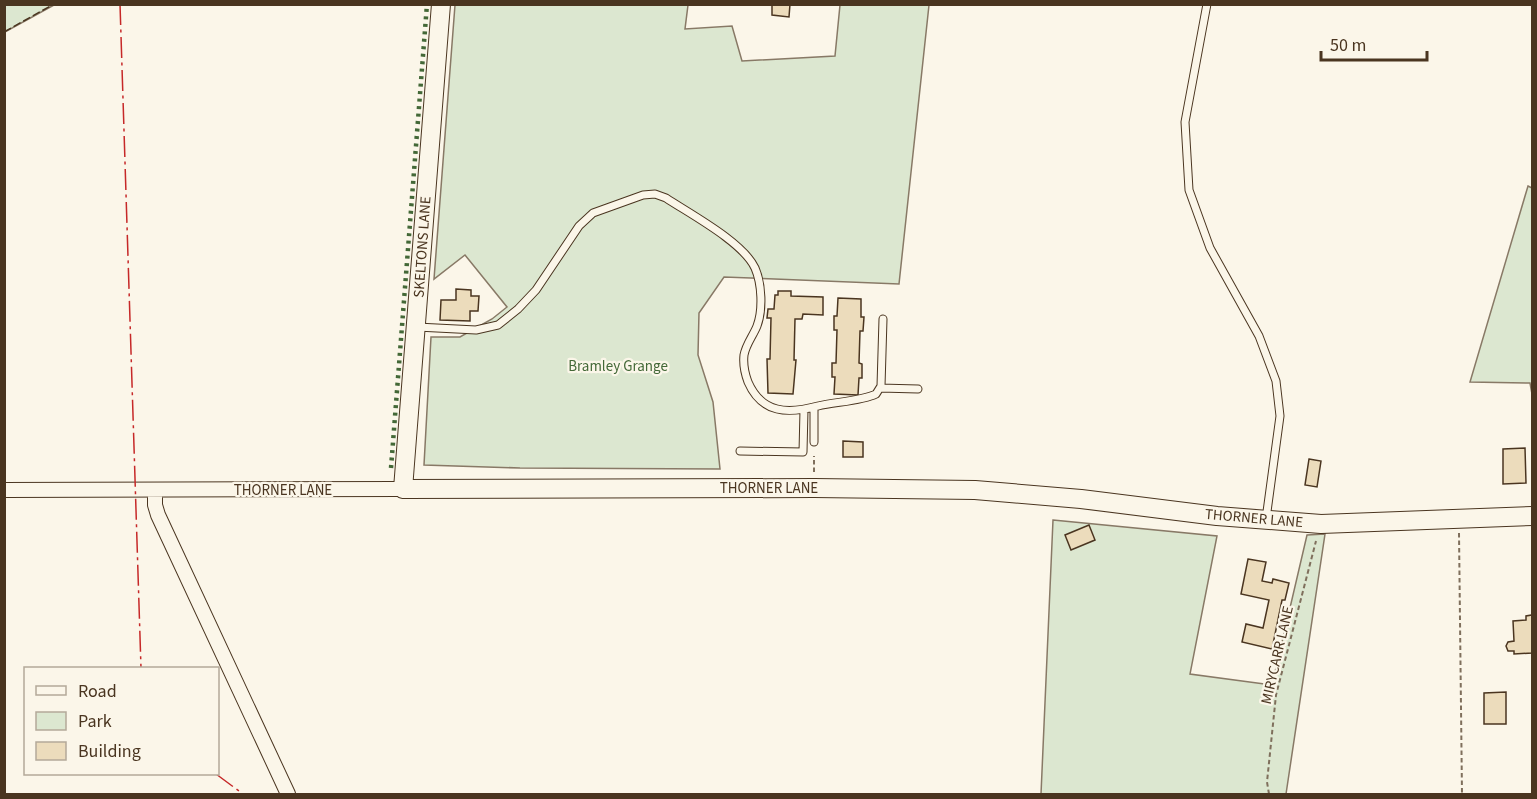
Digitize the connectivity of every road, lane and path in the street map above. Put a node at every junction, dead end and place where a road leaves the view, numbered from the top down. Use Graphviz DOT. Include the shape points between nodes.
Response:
graph roads {
  1 [pos="441,4"];
  2 [pos="1207,4"];
  3 [pos="883,319"];
  4 [pos="416,327"];
  5 [pos="880,388"];
  6 [pos="918,389"];
  7 [pos="813,407"];
  8 [pos="804,410"];
  9 [pos="814,442"];
  10 [pos="740,451"];
  11 [pos="814,488"];
  12 [pos="404,489"];
  13 [pos="4,490"];
  14 [pos="155,490"];
  15 [pos="1533,516"];
  16 [pos="1265,520"];
  17 [pos="1458,520"];
  18 [pos="1321,524"];
  19 [pos="288,795"];
  20 [pos="1269,795"];
  21 [pos="1462,795"];
  1 -- 4 [label="street, SKELTONS LANE"];
  2 -- 16 [label="lane" via="1185,122 1189,190 1210,248 1259,336 1276,381 1280,416"];
  3 -- 5 [label="lane"];
  4 -- 8 [label="lane" via="476,330 498,325 536,290 585,219 602,208 655,194 734,244 749,259 758,278 760,308 757,327 744,354 746,376 765,405 784,411"];
  4 -- 12 [label="street, SKELTONS LANE"];
  5 -- 6 [label="lane"];
  5 -- 7 [label="lane" via="872,396"];
  7 -- 8 [label="lane"];
  7 -- 9 [label="lane"];
  8 -- 10 [label="lane" via="803,452"];
  9 -- 11 [label="path"];
  11 -- 12 [label="street, THORNER LANE"];
  11 -- 16 [label="street, THORNER LANE" via="986,491"];
  12 -- 14 [label="street, THORNER LANE"];
  13 -- 14 [label="street, THORNER LANE"];
  14 -- 19 [label="street" via="158,515"];
  15 -- 17 [label="street, THORNER LANE"];
  16 -- 18 [label="street, THORNER LANE"];
  17 -- 18 [label="street, THORNER LANE"];
  17 -- 21 [label="path"];
  18 -- 20 [label="path, MIRYCARR LANE" via="1276,695"];
}
